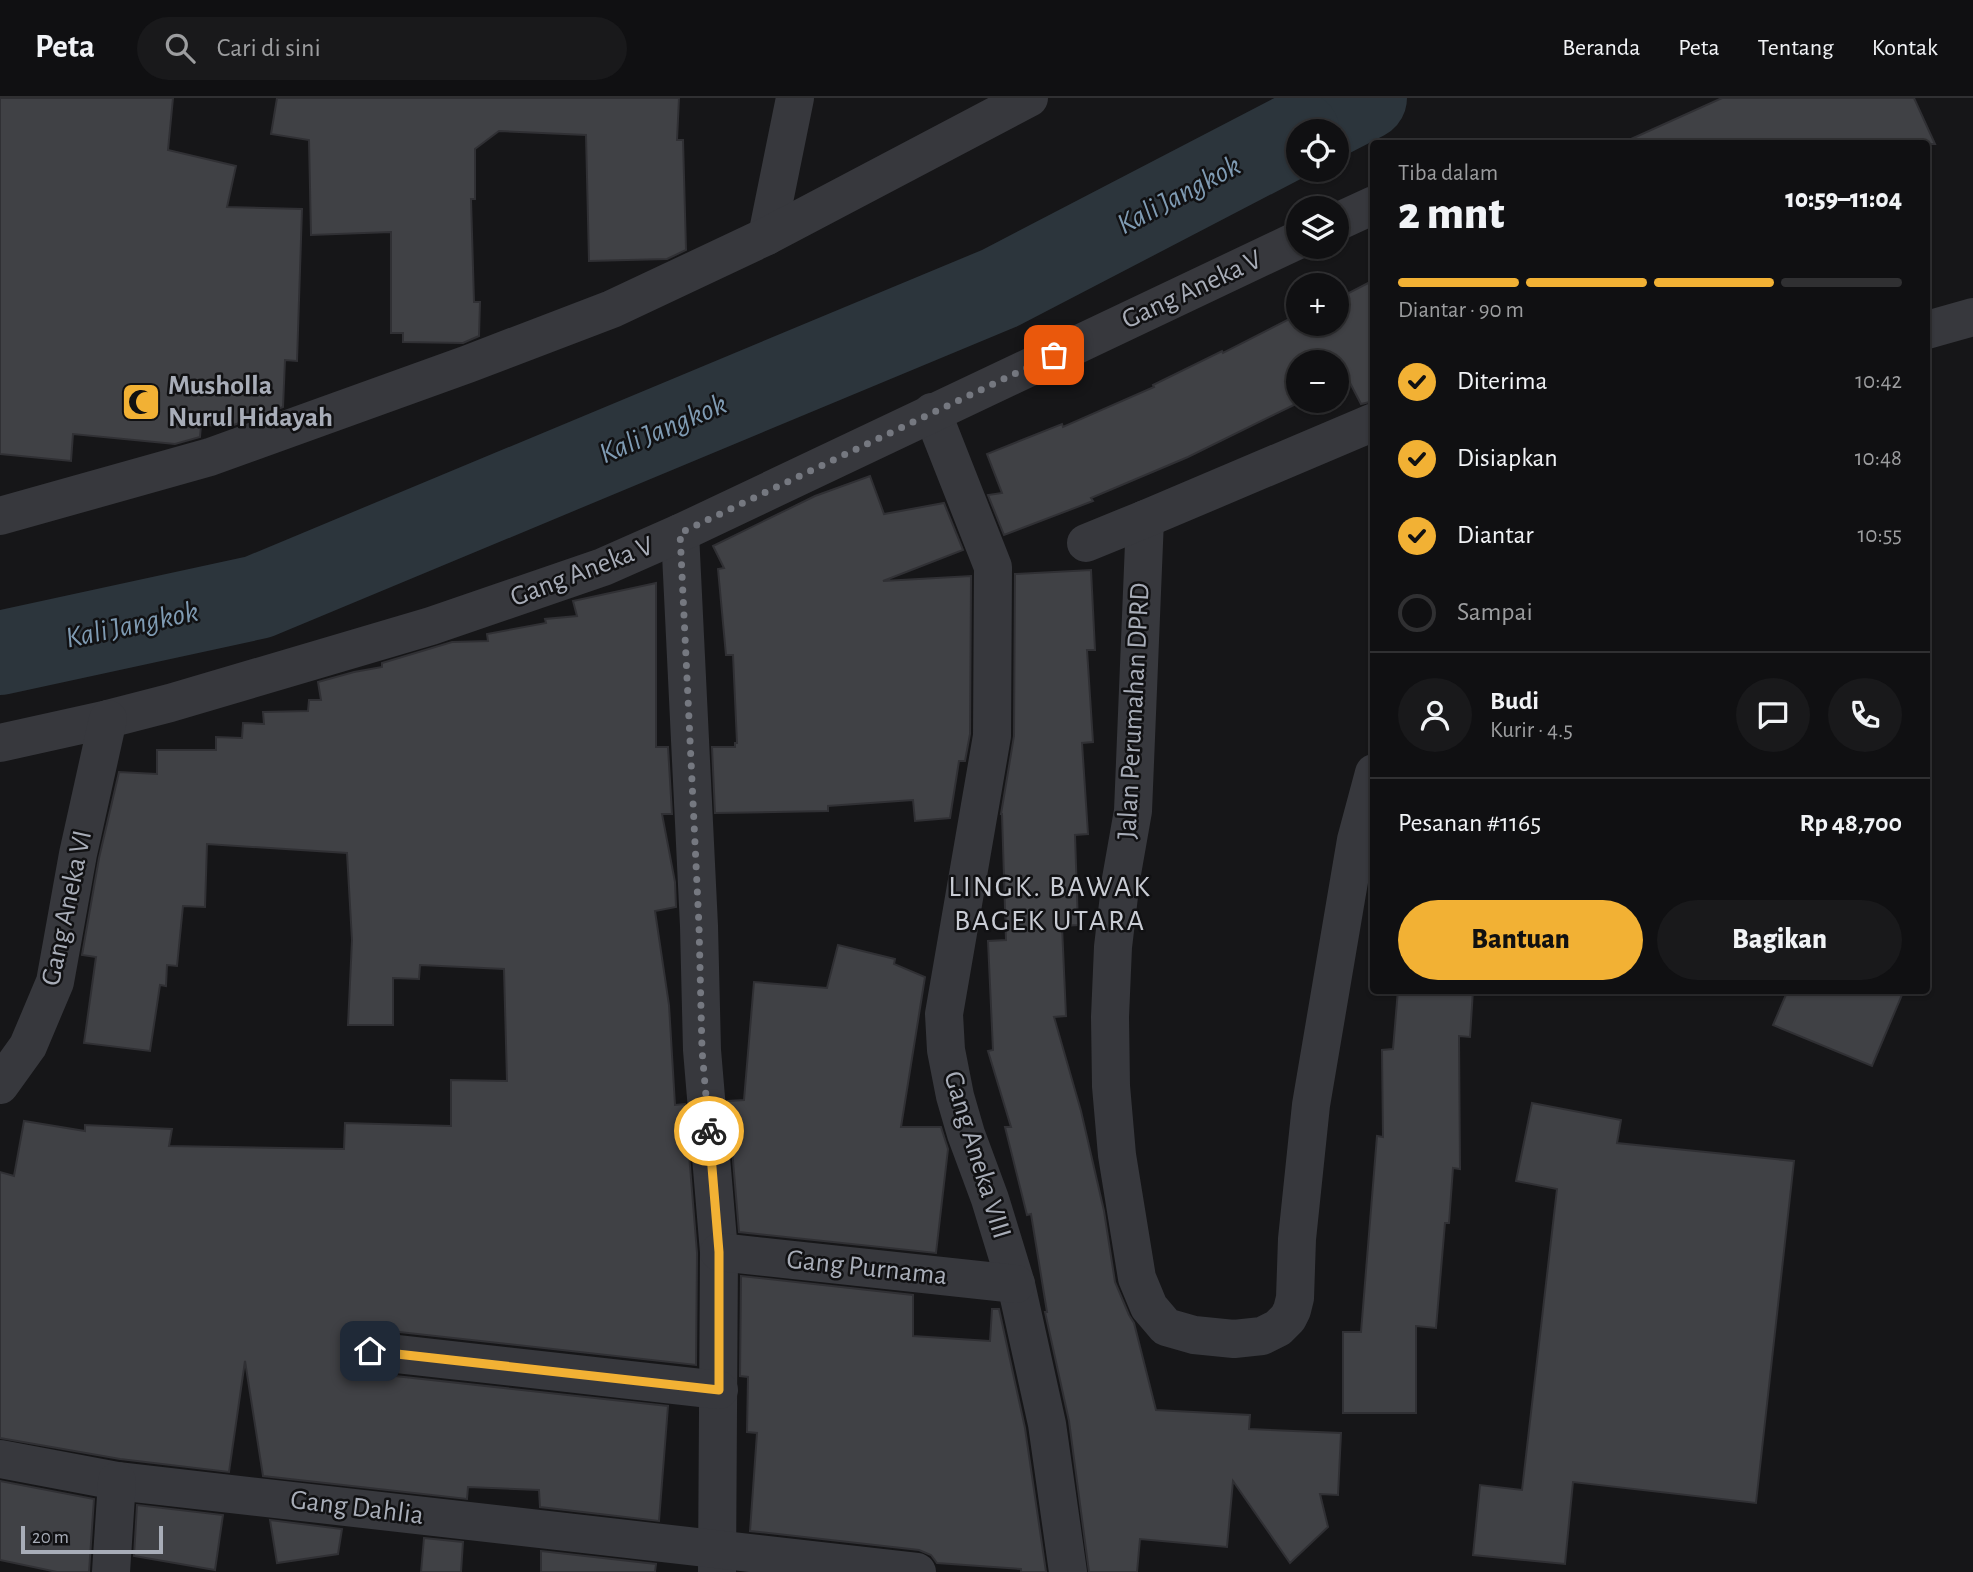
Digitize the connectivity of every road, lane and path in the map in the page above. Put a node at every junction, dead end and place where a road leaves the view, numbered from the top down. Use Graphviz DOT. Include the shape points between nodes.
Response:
graph roads {
  1 [pos="795,98"];
  2 [pos="1029,98"];
  3 [pos="990,109"];
  4 [pos="1370,207"];
  5 [pos="1349,216"];
  6 [pos="767,236"];
  7 [pos="1286,246"];
  8 [pos="1973,317"];
  9 [pos="1930,329"];
  10 [pos="932,412"];
  11 [pos="1370,424"];
  12 [pos="0,516"];
  13 [pos="1145,519"];
  14 [pos="680,533"];
  15 [pos="1086,543"];
  16 [pos="108,719"];
  17 [pos="0,743"];
  18 [pos="1370,788"];
  19 [pos="0,1085"];
  20 [pos="719,1252"];
  21 [pos="1016,1284"];
  22 [pos="370,1351"];
  23 [pos="719,1390"];
  24 [pos="0,1459"];
  25 [pos="117,1481"];
  26 [pos="716,1561"];
  27 [pos="111,1572"];
  28 [pos="917,1572"];
  29 [pos="1068,1572"];
  1 -- 6 [label="street"];
  2 -- 3 [label="street"];
  3 -- 6 [label="street"];
  4 -- 5 [label="street"];
  6 -- 12 [label="street" via="612,309 468,364 209,457"];
  7 -- 10 [label="street, Gang Aneka V"];
  8 -- 9 [label="street"];
  10 -- 14 [label="street, Gang Aneka V"];
  10 -- 21 [label="street, Gang Aneka VIII" via="993,567 992,736 944,1014 946,1050 966,1134"];
  11 -- 13 [label="street"];
  13 -- 15 [label="street"];
  13 -- 18 [label="street, Jalan Perumahan DPRD" via="1133,811 1111,975 1111,1086 1137,1278 1149,1307 1166,1327 1234,1339 1262,1336 1288,1318 1295,1298 1311,1105 1356,839"];
  14 -- 16 [label="street, Gang Aneka V" via="603,567 431,626"];
  14 -- 20 [label="street" via="702,1050"];
  16 -- 17 [label="street, Gang Aneka V"];
  16 -- 19 [label="street, Gang Aneka VI" via="55,982 28,1046"];
  20 -- 21 [label="street, Gang Purnama"];
  20 -- 23 [label="street"];
  21 -- 29 [label="street, Gang Aneka VIII" via="1047,1424"];
  22 -- 23 [label="street"];
  23 -- 26 [label="street"];
  24 -- 25 [label="street, Gang Dahlia"];
  25 -- 26 [label="street, Gang Dahlia"];
  25 -- 27 [label="street"];
  26 -- 28 [label="street, Gang Dahlia"];
}
